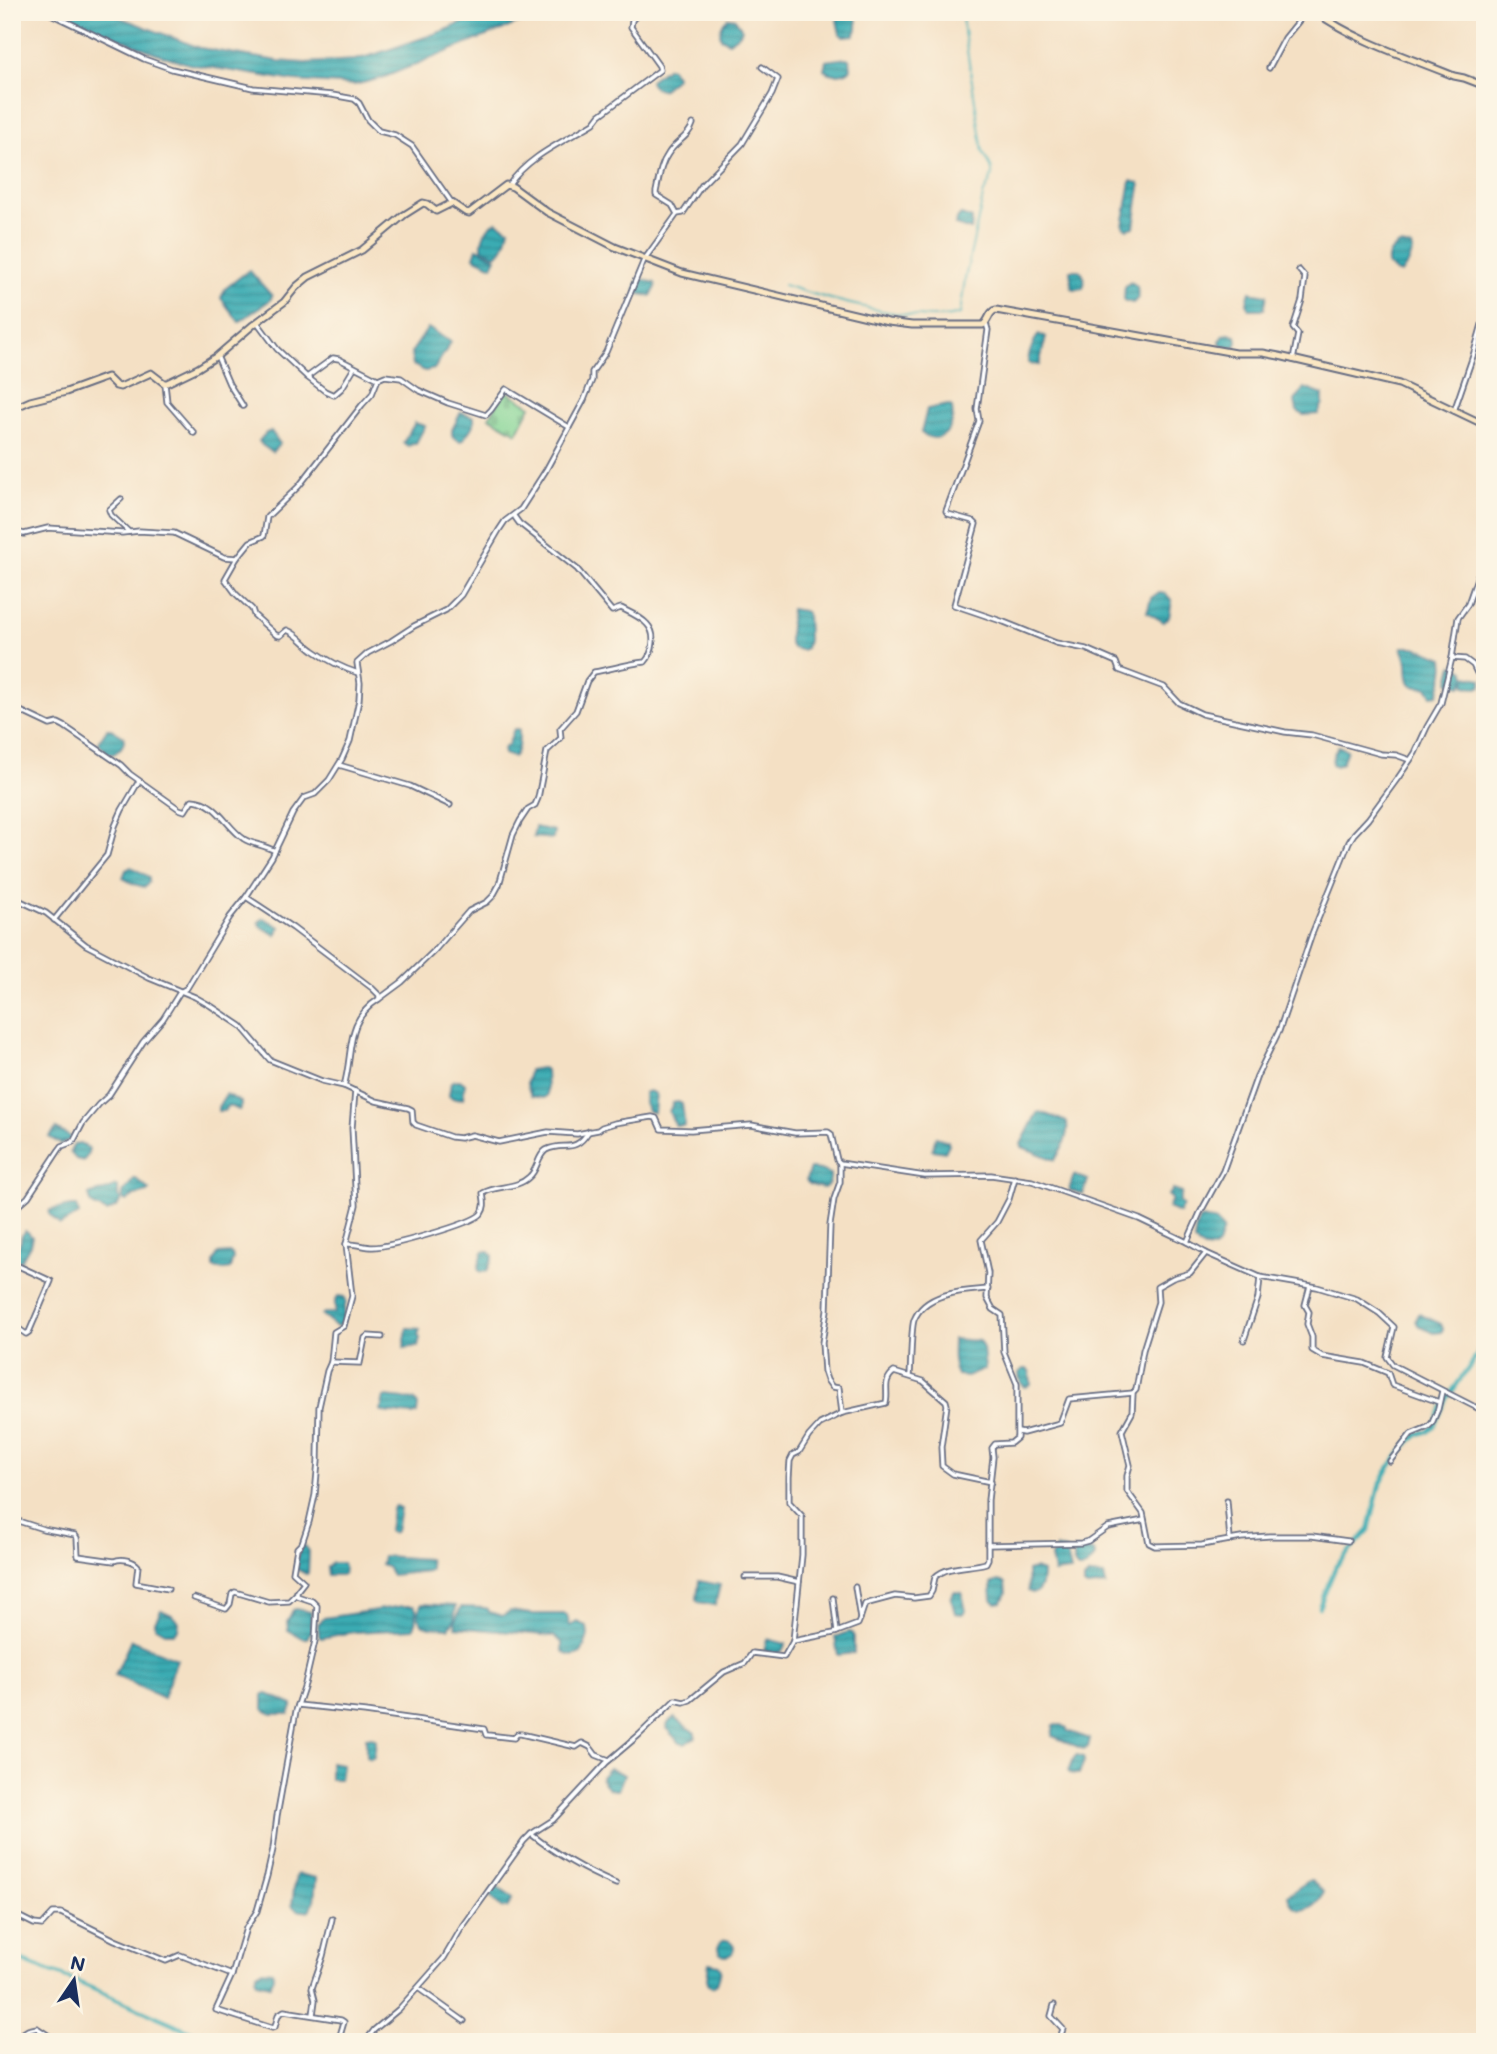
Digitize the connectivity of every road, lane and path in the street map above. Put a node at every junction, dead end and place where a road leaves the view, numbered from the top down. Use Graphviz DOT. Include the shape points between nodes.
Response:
graph roads {
  1 [pos="47,12"];
  2 [pos="640,12"];
  3 [pos="1307,12"];
  4 [pos="1316,12"];
  5 [pos="762,67"];
  6 [pos="1269,68"];
  7 [pos="1485,86"];
  8 [pos="694,124"];
  9 [pos="509,185"];
  10 [pos="452,203"];
  11 [pos="677,214"];
  12 [pos="644,260"];
  13 [pos="1299,270"];
  14 [pos="1485,314"];
  15 [pos="257,322"];
  16 [pos="986,323"];
  17 [pos="217,356"];
  18 [pos="1293,360"];
  19 [pos="354,368"];
  20 [pos="307,377"];
  21 [pos="378,379"];
  22 [pos="165,384"];
  23 [pos="243,406"];
  24 [pos="12,409"];
  25 [pos="1454,411"];
  26 [pos="1485,425"];
  27 [pos="569,427"];
  28 [pos="194,433"];
  29 [pos="121,499"];
  30 [pos="514,516"];
  31 [pos="12,530"];
  32 [pos="128,532"];
  33 [pos="1485,555"];
  34 [pos="236,558"];
  35 [pos="1452,658"];
  36 [pos="358,673"];
  37 [pos="1485,673"];
  38 [pos="12,707"];
  39 [pos="1410,760"];
  40 [pos="339,765"];
  41 [pos="139,781"];
  42 [pos="450,805"];
  43 [pos="275,851"];
  44 [pos="12,897"];
  45 [pos="246,897"];
  46 [pos="55,919"];
  47 [pos="180,992"];
  48 [pos="379,999"];
  49 [pos="344,1086"];
  50 [pos="355,1091"];
  51 [pos="589,1132"];
  52 [pos="840,1163"];
  53 [pos="1015,1178"];
  54 [pos="12,1217"];
  55 [pos="1187,1242"];
  56 [pos="346,1244"];
  57 [pos="1206,1253"];
  58 [pos="12,1263"];
  59 [pos="1260,1277"];
  60 [pos="1310,1286"];
  61 [pos="988,1289"];
  62 [pos="15,1326"];
  63 [pos="382,1337"];
  64 [pos="1244,1340"];
  65 [pos="331,1362"];
  66 [pos="910,1376"];
  67 [pos="1444,1392"];
  68 [pos="1133,1393"];
  69 [pos="1439,1402"];
  70 [pos="1485,1412"];
  71 [pos="842,1413"];
  72 [pos="1018,1432"];
  73 [pos="1390,1461"];
  74 [pos="991,1482"];
  75 [pos="1227,1501"];
  76 [pos="12,1519"];
  77 [pos="1144,1520"];
  78 [pos="1230,1540"];
  79 [pos="1348,1541"];
  80 [pos="988,1545"];
  81 [pos="745,1577"];
  82 [pos="799,1581"];
  83 [pos="855,1587"];
  84 [pos="168,1589"];
  85 [pos="297,1591"];
  86 [pos="194,1598"];
  87 [pos="833,1598"];
  88 [pos="860,1619"];
  89 [pos="837,1632"];
  90 [pos="793,1641"];
  91 [pos="298,1705"];
  92 [pos="609,1760"];
  93 [pos="531,1834"];
  94 [pos="616,1884"];
  95 [pos="12,1913"];
  96 [pos="332,1919"];
  97 [pos="232,1975"];
  98 [pos="418,1988"];
  99 [pos="1055,2005"];
  100 [pos="313,2015"];
  101 [pos="464,2021"];
  102 [pos="12,2032"];
  103 [pos="20,2035"];
  104 [pos="1059,2041"];
  105 [pos="18,2042"];
  106 [pos="58,2042"];
  107 [pos="341,2042"];
  108 [pos="365,2042"];
  1 -- 10 [label="street" via="172,69 253,88 354,99 379,131 412,146"];
  2 -- 9 [label="street" via="631,27 659,66 658,72 594,123 529,164"];
  3 -- 6 [label="street" via="1285,38"];
  4 -- 7 [label="street" via="1378,46"];
  5 -- 11 [label="street" via="778,82 757,120 687,209"];
  8 -- 11 [label="street" via="668,153 660,170 656,195"];
  9 -- 10 [label="street" via="468,213"];
  9 -- 12 [label="street" via="561,220"];
  10 -- 15 [label="street" via="436,211 421,204 362,250 307,277"];
  11 -- 12 [label="street"];
  12 -- 16 [label="street" via="888,322 932,326"];
  12 -- 27 [label="street"];
  13 -- 18 [label="street" via="1305,277 1293,327 1298,334"];
  14 -- 25 [label="street"];
  15 -- 17 [label="street"];
  15 -- 20 [label="street"];
  16 -- 18 [label="street" via="996,310"];
  16 -- 39 [label="street" via="976,409 979,421 946,511 976,524 954,605 1116,662 1119,670 1164,687 1179,703 1202,714"];
  17 -- 22 [label="street"];
  17 -- 23 [label="street"];
  18 -- 25 [label="street" via="1399,384"];
  19 -- 20 [label="street" via="333,358"];
  19 -- 20 [label="street" via="334,395"];
  19 -- 21 [label="street"];
  21 -- 27 [label="street" via="401,378 418,390 486,415 506,389"];
  21 -- 34 [label="street" via="372,394 299,486 267,517 264,536 250,542"];
  22 -- 24 [label="street" via="151,373 120,387 105,378"];
  22 -- 28 [label="street" via="167,402"];
  25 -- 26 [label="street"];
  27 -- 30 [label="street"];
  29 -- 32 [label="street" via="109,510"];
  30 -- 36 [label="street" via="505,521 454,604 362,657"];
  30 -- 48 [label="street" via="577,569 612,611 621,608 647,623 651,653 645,663 594,672 576,711 560,729 561,738 547,751 538,798 516,828 493,896 469,911 435,951"];
  31 -- 32 [label="street" via="24,534 48,528"];
  32 -- 34 [label="street" via="174,533 215,554"];
  33 -- 35 [label="street" via="1468,604 1458,618"];
  34 -- 36 [label="street" via="225,579 254,615 276,635 290,630 318,653"];
  35 -- 37 [label="street" via="1465,659 1477,673"];
  35 -- 39 [label="street" via="1441,703"];
  36 -- 40 [label="street" via="356,717"];
  38 -- 41 [label="street" via="50,725 64,726"];
  39 -- 55 [label="street" via="1349,842 1223,1171"];
  40 -- 42 [label="street" via="410,786"];
  40 -- 43 [label="street" via="315,794 304,798"];
  41 -- 43 [label="street" via="182,811 192,800 207,804 244,839"];
  41 -- 46 [label="street" via="118,818 107,855"];
  43 -- 45 [label="street"];
  44 -- 46 [label="street"];
  45 -- 47 [label="street"];
  45 -- 48 [label="street" via="332,957 372,988"];
  46 -- 47 [label="street" via="86,945"];
  47 -- 49 [label="street" via="241,1026 270,1060"];
  47 -- 54 [label="street" via="109,1095 83,1123 73,1142 62,1146"];
  48 -- 49 [label="street" via="355,1024"];
  49 -- 50 [label="street"];
  50 -- 51 [label="street" via="408,1108 416,1125 451,1137 472,1135 499,1142 548,1132"];
  50 -- 56 [label="street" via="356,1205"];
  51 -- 52 [label="street" via="652,1118 661,1129 751,1125 795,1133 828,1132"];
  51 -- 56 [label="street" via="574,1146 540,1155 527,1180 483,1193 479,1217 387,1245"];
  52 -- 53 [label="street" via="925,1176"];
  52 -- 71 [label="street" via="829,1235 822,1350 827,1380 839,1388"];
  53 -- 55 [label="street" via="1139,1219"];
  53 -- 61 [label="street" via="997,1222 981,1240"];
  55 -- 57 [label="street"];
  56 -- 65 [label="street" via="352,1296 344,1326 334,1332"];
  57 -- 59 [label="street"];
  57 -- 68 [label="street" via="1190,1273 1157,1287 1158,1302"];
  58 -- 62 [label="street" via="51,1281 29,1332"];
  59 -- 60 [label="street"];
  59 -- 64 [label="street"];
  60 -- 67 [label="street" via="1357,1299 1379,1313 1394,1327 1388,1359"];
  60 -- 69 [label="street" via="1305,1305 1312,1350 1377,1367 1388,1373 1392,1385"];
  61 -- 66 [label="street" via="941,1296 922,1308 914,1320"];
  61 -- 72 [label="street" via="990,1305 1002,1315 1004,1352 1017,1384"];
  63 -- 65 [label="street" via="365,1338 360,1363"];
  65 -- 85 [label="street" via="319,1407 315,1495 293,1571 304,1582"];
  66 -- 71 [label="street" via="897,1372 888,1377 886,1403"];
  66 -- 74 [label="street" via="928,1384 947,1405 942,1466 953,1474"];
  67 -- 69 [label="street"];
  67 -- 70 [label="street"];
  68 -- 72 [label="street" via="1069,1399 1060,1423"];
  68 -- 77 [label="street" via="1132,1413 1122,1431 1130,1465 1127,1491"];
  69 -- 73 [label="street" via="1432,1423 1412,1434"];
  71 -- 82 [label="street" via="820,1424 790,1461 789,1502 802,1516 803,1528"];
  72 -- 74 [label="street" via="1013,1442 992,1446"];
  74 -- 80 [label="street"];
  75 -- 78 [label="street"];
  76 -- 84 [label="street" via="75,1535 78,1556 134,1562 138,1566 136,1583"];
  77 -- 78 [label="street" via="1151,1545"];
  77 -- 80 [label="street" via="1108,1527 1081,1543"];
  78 -- 79 [label="street" via="1312,1536"];
  80 -- 88 [label="street" via="986,1563 940,1573 929,1596 895,1596 865,1604"];
  81 -- 82 [label="street"];
  82 -- 90 [label="street"];
  83 -- 88 [label="street"];
  85 -- 86 [label="street" via="286,1602 235,1592 226,1609"];
  85 -- 91 [label="street" via="299,1597 314,1602 318,1617"];
  87 -- 89 [label="street"];
  88 -- 89 [label="street" via="857,1625"];
  89 -- 90 [label="street"];
  90 -- 92 [label="street" via="784,1657 752,1653 745,1663 724,1672 690,1700 676,1700"];
  91 -- 92 [label="street" via="484,1730 488,1735 513,1738 521,1734 576,1746 583,1743"];
  91 -- 97 [label="street" via="267,1877"];
  92 -- 93 [label="street" via="554,1820"];
  93 -- 94 [label="street" via="555,1853"];
  93 -- 98 [label="street"];
  95 -- 97 [label="street" via="42,1925 53,1913 61,1913 166,1961 180,1955"];
  96 -- 100 [label="street" via="312,1988"];
  97 -- 100 [label="street" via="216,2010 272,2028 284,2011"];
  98 -- 101 [label="street"];
  98 -- 108 [label="street"];
  99 -- 104 [label="street" via="1051,2017 1063,2031"];
  100 -- 107 [label="street" via="344,2022"];
  102 -- 103 [label="street"];
  103 -- 105 [label="street"];
  103 -- 106 [label="street" via="37,2028"];
}
